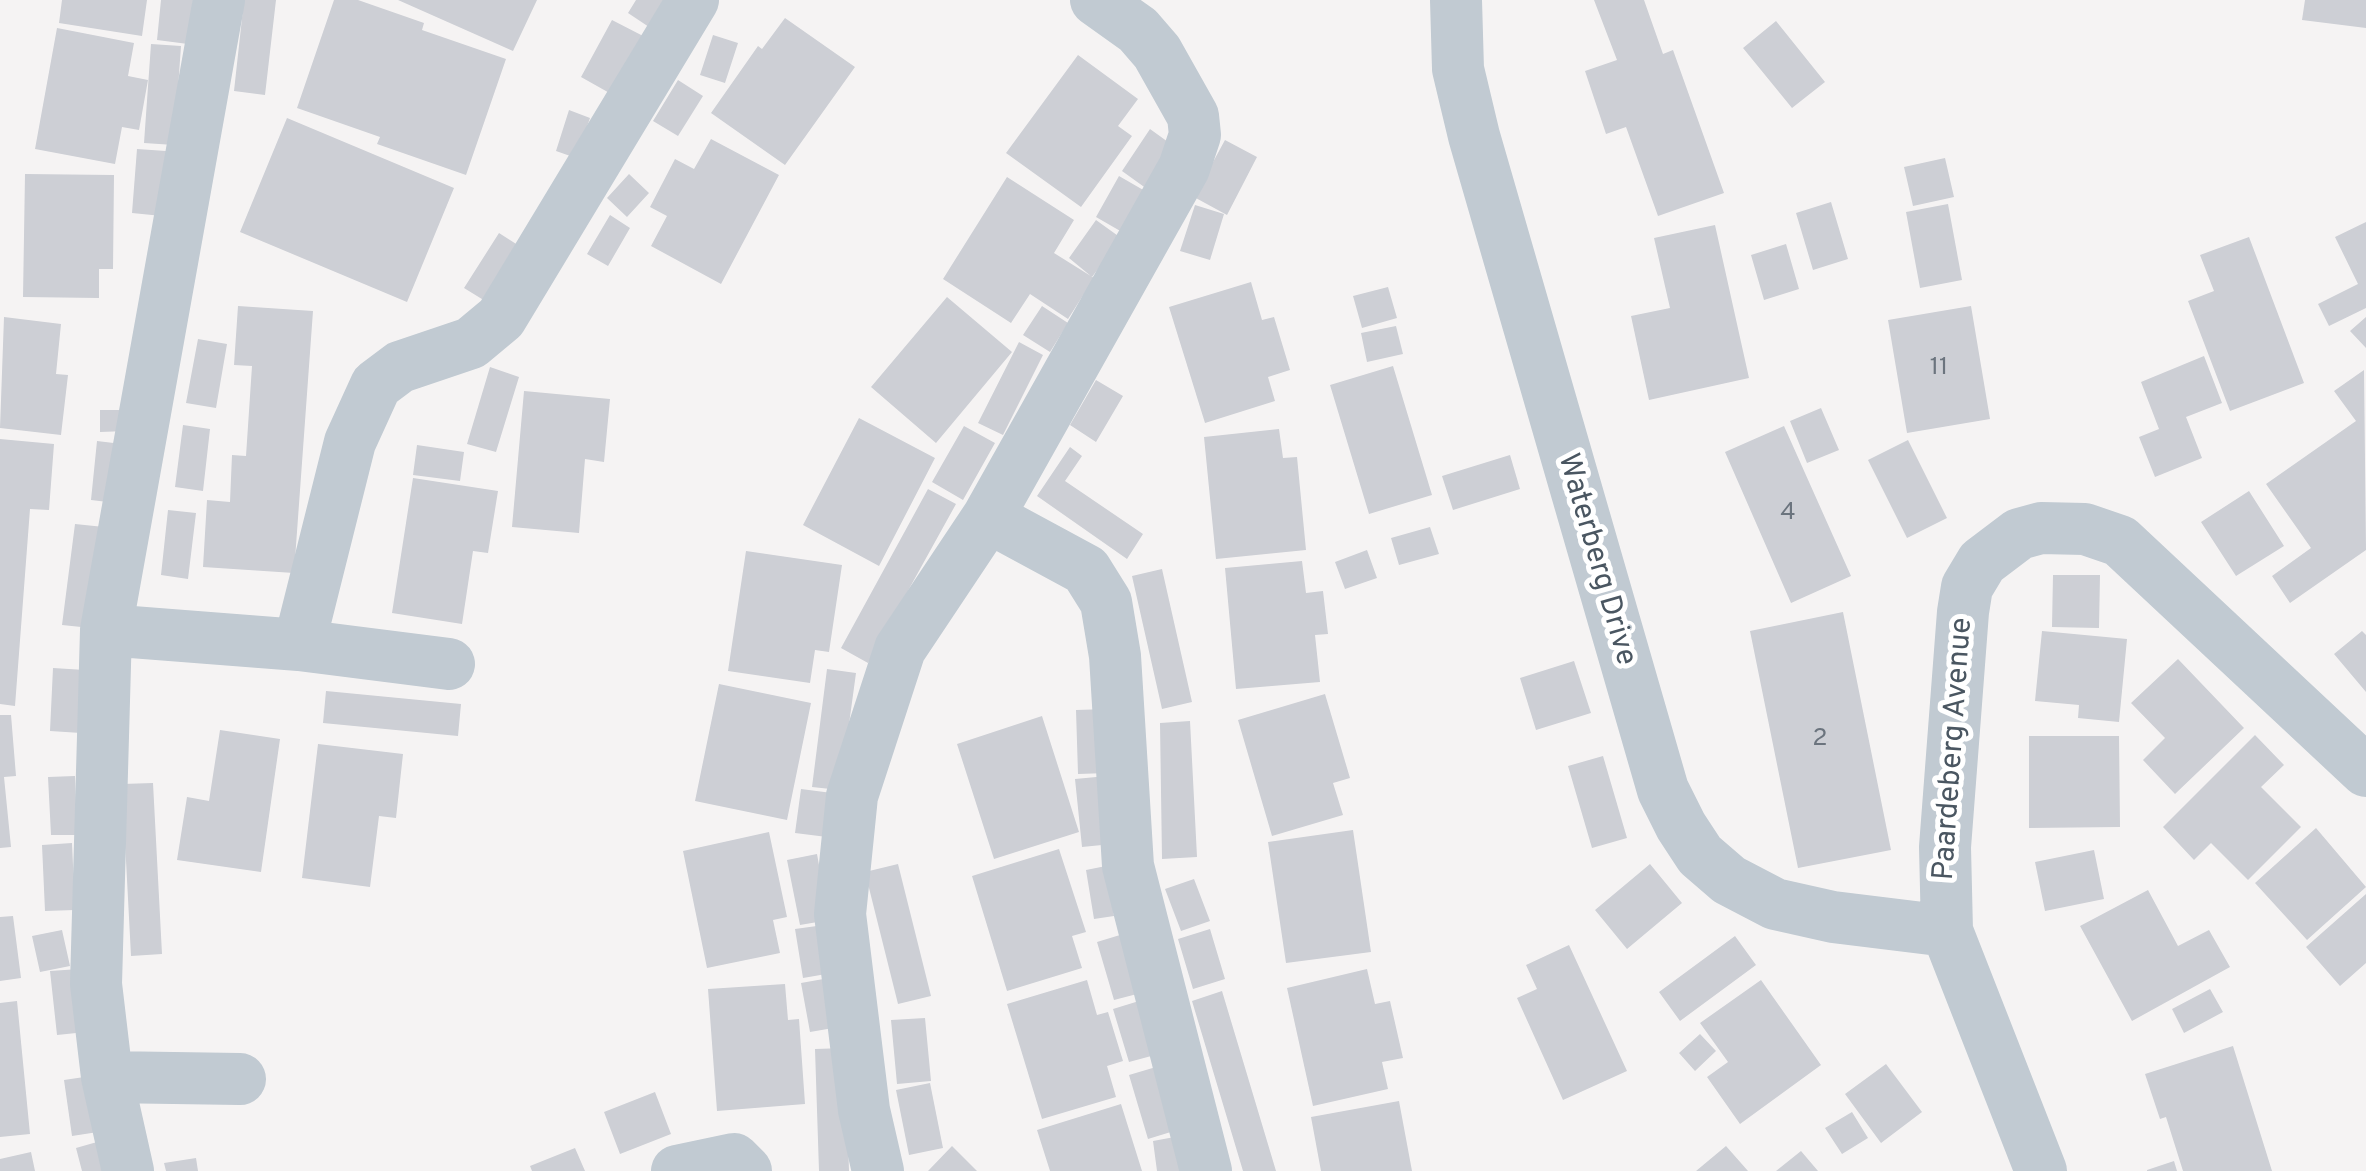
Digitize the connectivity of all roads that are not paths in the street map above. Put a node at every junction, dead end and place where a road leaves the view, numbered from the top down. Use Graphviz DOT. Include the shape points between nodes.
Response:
graph roads {
  1 [pos="219,0"];
  2 [pos="693,0"];
  3 [pos="1096,0"];
  4 [pos="1456,0"];
  5 [pos="988,518"];
  6 [pos="106,630"];
  7 [pos="299,645"];
  8 [pos="449,664"];
  9 [pos="2366,771"];
  10 [pos="1947,931"];
  11 [pos="107,1077"];
  12 [pos="240,1078"];
  13 [pos="128,1171"];
  14 [pos="676,1171"];
  15 [pos="746,1171"];
  16 [pos="878,1171"];
  17 [pos="1206,1171"];
  18 [pos="2040,1171"];
  1 -- 6 [label="street"];
  2 -- 7 [label="street" via="501,318 471,343 400,367 376,385 350,442"];
  3 -- 5 [label="street" via="1157,52 1193,116 1195,136 1184,168"];
  4 -- 10 [label="street, Waterberg Drive" via="1458,69 1474,136 1662,790 1700,855 1728,880 1775,904"];
  5 -- 16 [label="street" via="900,648 852,796 840,914"];
  5 -- 17 [label="street" via="1086,570 1106,602 1128,866"];
  6 -- 7 [label="street"];
  6 -- 11 [label="street" via="96,984"];
  7 -- 8 [label="street"];
  9 -- 10 [label="street, Paardeberg Avenue" via="2120,541 2061,527 2018,534 1982,562 1968,587 1945,847"];
  10 -- 18 [label="street, Paardeberg Avenue"];
  11 -- 12 [label="street"];
  11 -- 13 [label="street"];
  14 -- 15 [label="street" via="734,1159"];
}
